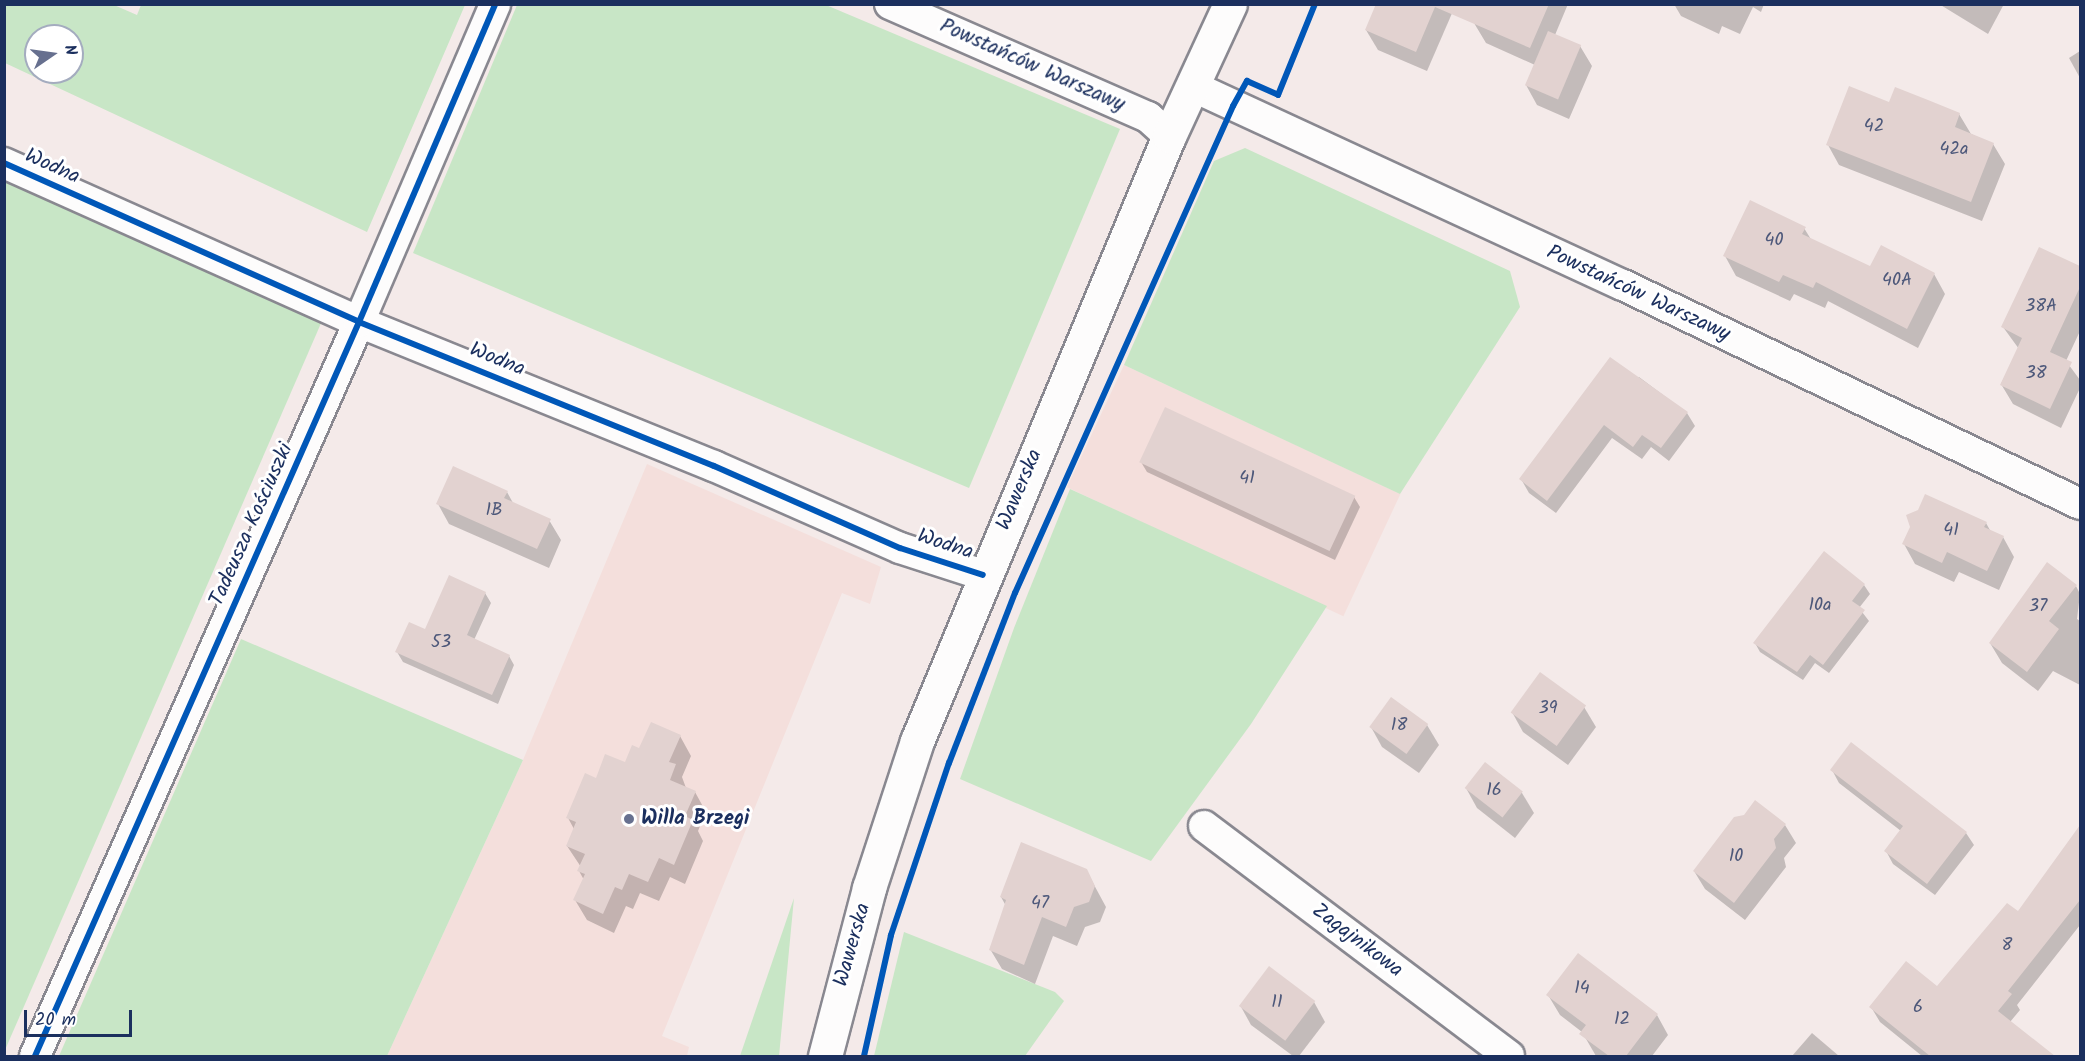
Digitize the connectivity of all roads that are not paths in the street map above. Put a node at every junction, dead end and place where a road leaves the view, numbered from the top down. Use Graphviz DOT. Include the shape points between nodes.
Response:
graph roads {
  1 [pos="495,4"];
  2 [pos="890,4"];
  3 [pos="1230,4"];
  4 [pos="1194,87"];
  5 [pos="1169,136"];
  6 [pos="4,163"];
  7 [pos="359,322"];
  8 [pos="2080,504"];
  9 [pos="983,575"];
  10 [pos="1204,826"];
  11 [pos="35,1056"];
  12 [pos="825,1056"];
  13 [pos="1509,1056"];
  1 -- 7 [label="street, Tadeusza Kościuszki"];
  2 -- 5 [label="street, Powstańców Warszawy" via="1148,117"];
  3 -- 4 [label="main road, Wawerska"];
  4 -- 5 [label="main road, Wawerska"];
  4 -- 8 [label="street, Powstańców Warszawy" via="1623,285"];
  5 -- 9 [label="main road, Wawerska"];
  6 -- 7 [label="street, Wodna"];
  7 -- 9 [label="street, Wodna" via="714,466 900,548"];
  7 -- 11 [label="street, Tadeusza Kościuszki"];
  9 -- 12 [label="main road, Wawerska" via="917,741 869,888"];
  10 -- 13 [label="street, Zagajnikowa"];
}
